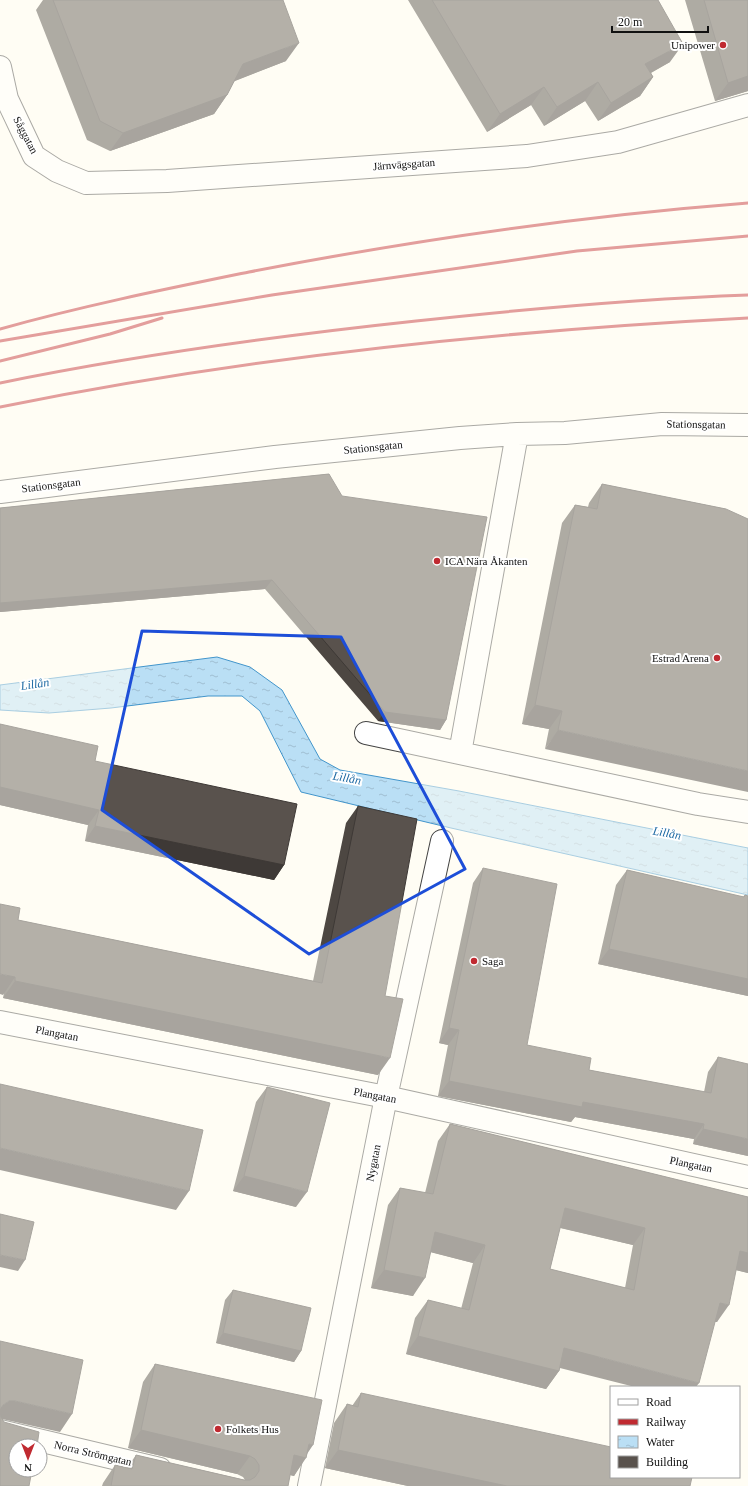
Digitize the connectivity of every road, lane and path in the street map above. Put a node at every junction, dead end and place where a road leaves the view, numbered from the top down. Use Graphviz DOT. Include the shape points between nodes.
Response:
graph roads {
  1 [pos="0,67"];
  2 [pos="748,106"];
  3 [pos="57,171"];
  4 [pos="748,425"];
  5 [pos="517,434"];
  6 [pos="0,492"];
  7 [pos="366,733"];
  8 [pos="460,752"];
  9 [pos="748,812"];
  10 [pos="442,841"];
  11 [pos="0,1022"];
  12 [pos="386,1097"];
  13 [pos="748,1177"];
  14 [pos="0,1431"];
  15 [pos="179,1473"];
  16 [pos="309,1486"];
  1 -- 3 [label="street, Såggatan" via="8,99 34,156"];
  2 -- 3 [label="street, Järnvägsgatan" via="618,142 527,156 167,181 86,183"];
  4 -- 5 [label="street, Stationsgatan" via="662,424 565,434"];
  5 -- 6 [label="street, Stationsgatan" via="452,438 275,457"];
  5 -- 8 [label="street"];
  7 -- 8 [label="street"];
  8 -- 9 [label="street" via="698,804"];
  10 -- 12 [label="street, Nygatan"];
  11 -- 12 [label="street, Plangatan"];
  12 -- 13 [label="street, Plangatan"];
  12 -- 16 [label="street, Nygatan"];
  14 -- 15 [label="street, Norra Strömgatan"];
}
